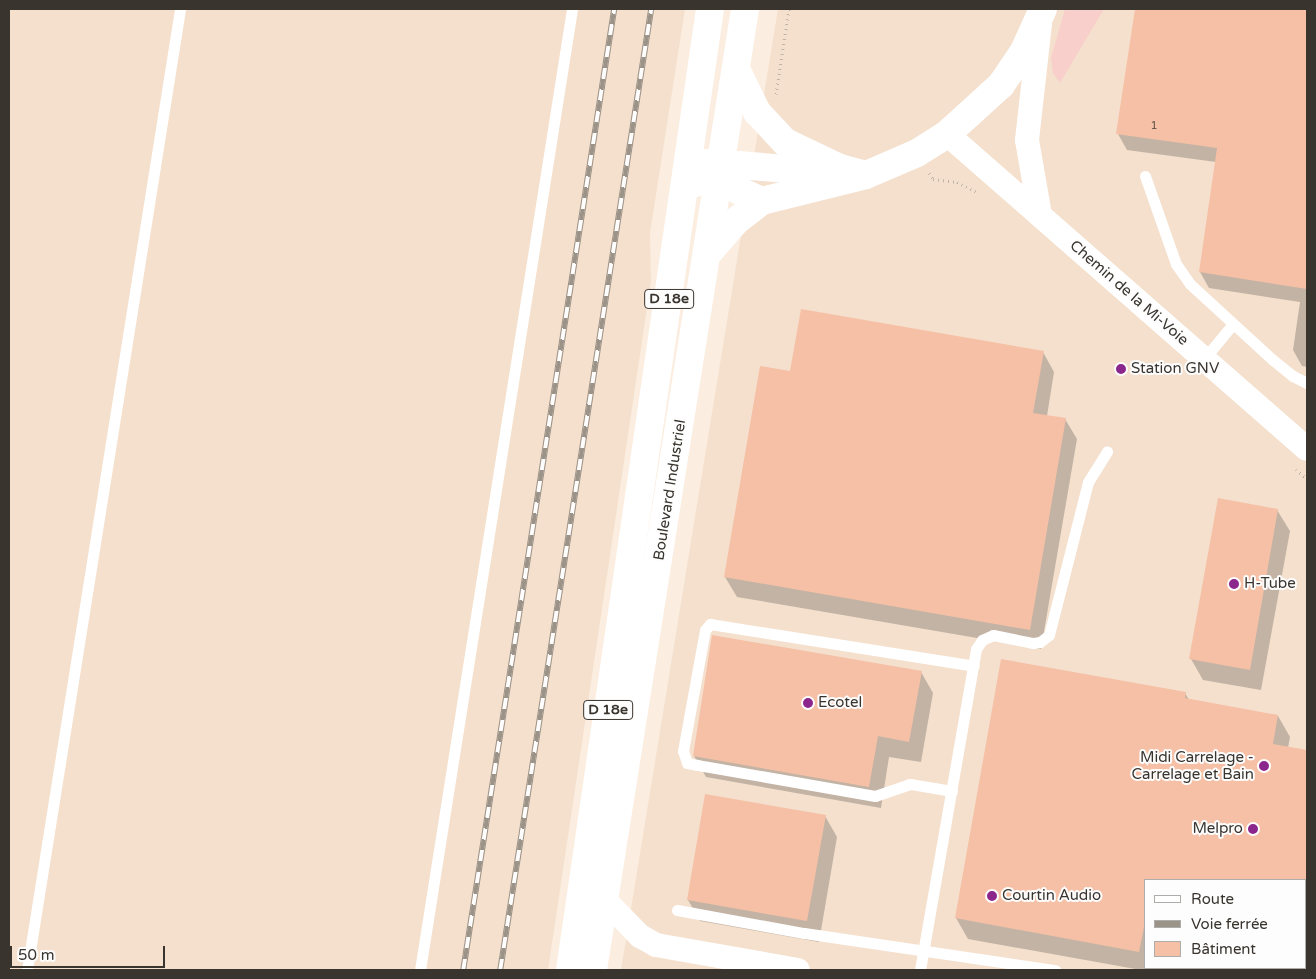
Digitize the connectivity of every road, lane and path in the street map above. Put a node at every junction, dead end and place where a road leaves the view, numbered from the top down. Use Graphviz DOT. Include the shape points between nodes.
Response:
graph roads {
  1 [pos="180,9"];
  2 [pos="572,9"];
  3 [pos="710,9"];
  4 [pos="746,11"];
  5 [pos="1042,13"];
  6 [pos="736,69"];
  7 [pos="948,134"];
  8 [pos="691,149"];
  9 [pos="917,153"];
  10 [pos="840,168"];
  11 [pos="719,174"];
  12 [pos="866,175"];
  13 [pos="1145,176"];
  14 [pos="685,187"];
  15 [pos="979,193"];
  16 [pos="762,201"];
  17 [pos="1040,215"];
  18 [pos="708,252"];
  19 [pos="1234,324"];
  20 [pos="1204,359"];
  21 [pos="1307,383"];
  22 [pos="1307,449"];
  23 [pos="1107,452"];
  24 [pos="974,666"];
  25 [pos="952,791"];
  26 [pos="604,900"];
  27 [pos="677,910"];
  28 [pos="923,951"];
  29 [pos="27,970"];
  30 [pos="420,970"];
  31 [pos="570,970"];
  32 [pos="593,970"];
  33 [pos="798,970"];
  34 [pos="920,970"];
  35 [pos="1055,970"];
  1 -- 29 [label="lane"];
  2 -- 30 [label="lane"];
  3 -- 8 [label="main road, Boulevard Industriel / D 18e"];
  4 -- 6 [label="main road, Boulevard Industriel / D 18e"];
  5 -- 7 [label="main road" via="1001,85"];
  5 -- 17 [label="street" via="1027,140"];
  6 -- 10 [label="main road" via="757,112 772,130 802,152"];
  6 -- 11 [label="main road, Boulevard Industriel / D 18e"];
  7 -- 9 [label="main road"];
  7 -- 17 [label="street, Chemin de la Mi-Voie"];
  8 -- 11 [label="main road"];
  8 -- 14 [label="main road, Boulevard Industriel / D 18e"];
  9 -- 12 [label="main road"];
  9 -- 15 [label="path" via="933,179 957,182"];
  10 -- 11 [label="main road" via="799,170 746,165"];
  10 -- 12 [label="main road"];
  11 -- 14 [label="main road"];
  11 -- 16 [label="main road" via="738,190"];
  11 -- 18 [label="main road, Boulevard Industriel / D 18e"];
  12 -- 16 [label="main road"];
  13 -- 19 [label="lane" via="1176,264 1190,284"];
  14 -- 31 [label="main road, Boulevard Industriel / D 18e"];
  16 -- 18 [label="main road" via="736,222"];
  17 -- 20 [label="street, Chemin de la Mi-Voie"];
  18 -- 26 [label="main road, Boulevard Industriel / D 18e"];
  19 -- 20 [label="lane"];
  19 -- 21 [label="lane" via="1293,376"];
  20 -- 22 [label="street, Chemin de la Mi-Voie"];
  23 -- 24 [label="lane" via="1088,482 1049,635 1033,643 988,636 976,649"];
  24 -- 25 [label="lane"];
  24 -- 25 [label="lane" via="710,624 705,630 683,751 687,763 875,796 910,784"];
  25 -- 28 [label="lane"];
  26 -- 32 [label="main road, Boulevard Industriel / D 18e"];
  26 -- 33 [label="street" via="640,936 656,944"];
  27 -- 28 [label="lane"];
  28 -- 34 [label="lane"];
  28 -- 35 [label="lane"];
}
